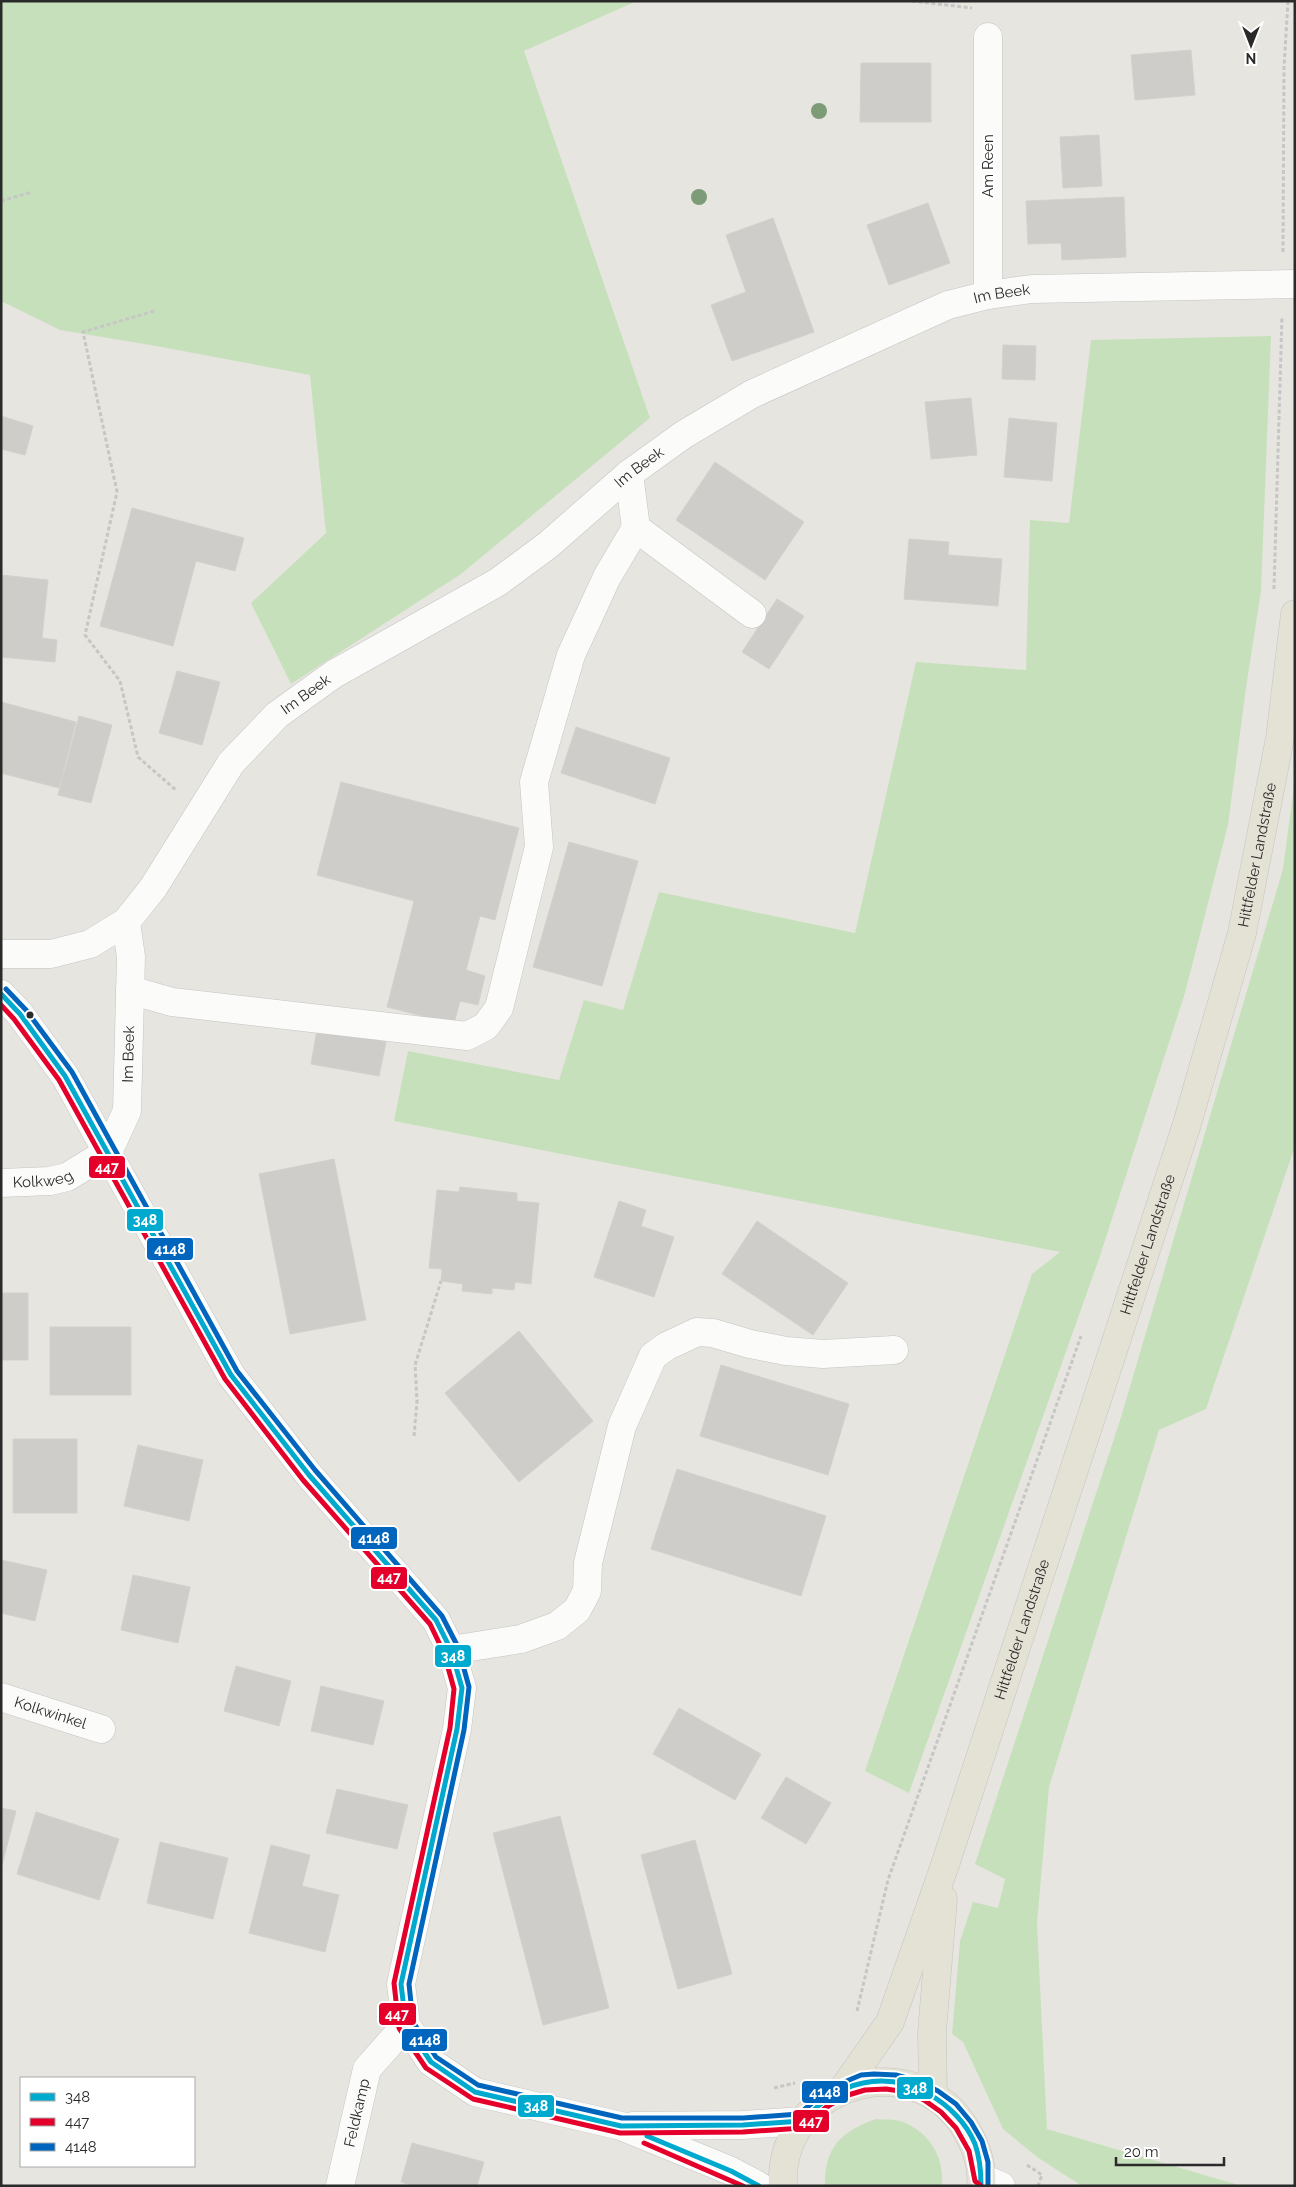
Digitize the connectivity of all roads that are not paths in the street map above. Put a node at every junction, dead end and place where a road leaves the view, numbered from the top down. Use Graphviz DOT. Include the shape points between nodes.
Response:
graph roads {
  1 [pos="988,37"];
  2 [pos="1295,284"];
  3 [pos="988,295"];
  4 [pos="629,474"];
  5 [pos="636,528"];
  6 [pos="752,614"];
  7 [pos="1295,614"];
  8 [pos="126,922"];
  9 [pos="1,954"];
  10 [pos="130,990"];
  11 [pos="1,994"];
  12 [pos="108,1152"];
  13 [pos="1,1184"];
  14 [pos="894,1350"];
  15 [pos="450,1650"];
  16 [pos="1,1697"];
  17 [pos="101,1729"];
  18 [pos="946,1862"];
  19 [pos="406,2025"];
  20 [pos="843,2089"];
  21 [pos="933,2095"];
  22 [pos="802,2121"];
  23 [pos="621,2126"];
  24 [pos="988,2183"];
  25 [pos="340,2186"];
  26 [pos="759,2186"];
  27 [pos="783,2186"];
  1 -- 3 [label="street, Am Reen"];
  2 -- 3 [label="street, Im Beek" via="1032,289"];
  3 -- 4 [label="street, Im Beek" via="948,305 752,394 683,435"];
  4 -- 5 [label="street"];
  4 -- 8 [label="street, Im Beek" via="548,545 498,582 334,674 277,715 231,763 153,888"];
  5 -- 6 [label="street"];
  5 -- 10 [label="street" via="607,577 571,655 534,782 539,847 498,1008 486,1026 467,1036 172,1002"];
  7 -- 18 [label="main road, Hittfelder Landstraße" via="1280,738 1242,933 1187,1124"];
  8 -- 9 [label="street, Im Beek" via="90,944 51,954"];
  8 -- 10 [label="street, Im Beek" via="131,957"];
  10 -- 12 [label="street, Im Beek" via="127,1111"];
  11 -- 12 [label="street" via="20,1014 65,1076"];
  12 -- 13 [label="street, Kolkweg" via="67,1177"];
  12 -- 15 [label="street" via="230,1375 309,1475 436,1620"];
  14 -- 15 [label="street" via="823,1354 786,1351 697,1332 667,1346 653,1356 622,1426 588,1563 587,1591 578,1610 557,1626 521,1639"];
  15 -- 19 [label="street" via="462,1688 457,1729 401,1984"];
  16 -- 17 [label="street, Kolkwinkel"];
  18 -- 20 [label="main road, Hittfelder Landstraße" via="890,2022"];
  18 -- 21 [label="main road, Hittfelder Landstraße" via="932,2032"];
  19 -- 23 [label="street" via="431,2062 475,2092"];
  19 -- 25 [label="street, Feldkamp" via="367,2069"];
  20 -- 21 [label="main road, Hittfelder Landstraße" via="874,2081 904,2084"];
  20 -- 22 [label="main road, Hittfelder Landstraße" via="821,2102"];
  21 -- 24 [label="main road, Hittfelder Landstraße" via="963,2124"];
  22 -- 23 [label="street"];
  22 -- 27 [label="main road, Hittfelder Landstraße" via="789,2145 782,2172"];
  23 -- 26 [label="street" via="731,2171"];
}
